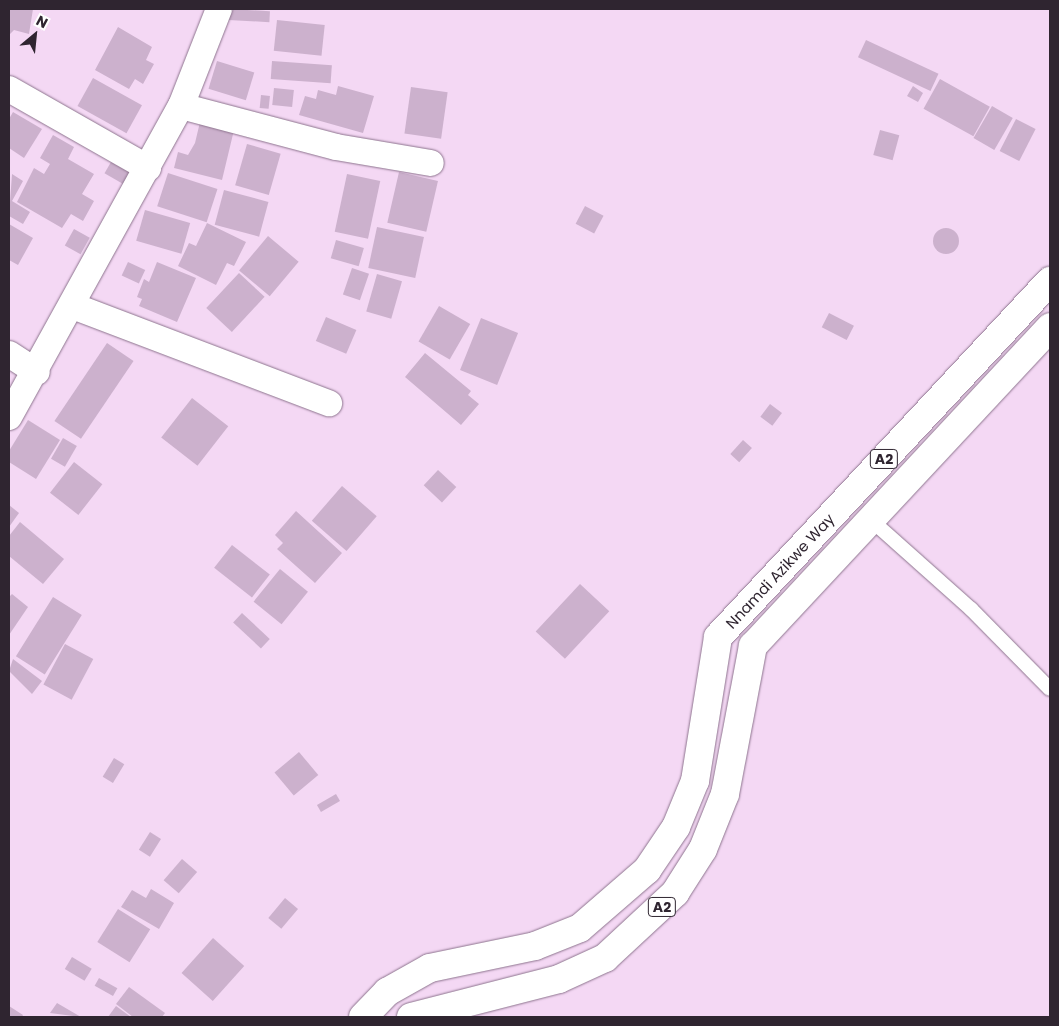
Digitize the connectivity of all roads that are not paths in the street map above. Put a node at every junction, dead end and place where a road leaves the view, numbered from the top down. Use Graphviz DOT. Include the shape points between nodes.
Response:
graph roads {
  1 [pos="219,9"];
  2 [pos="9,89"];
  3 [pos="181,106"];
  4 [pos="431,163"];
  5 [pos="148,168"];
  6 [pos="1050,281"];
  7 [pos="73,306"];
  8 [pos="1050,327"];
  9 [pos="9,354"];
  10 [pos="37,372"];
  11 [pos="329,403"];
  12 [pos="9,417"];
  13 [pos="871,520"];
  14 [pos="1050,689"];
  15 [pos="363,1017"];
  16 [pos="411,1017"];
  1 -- 3 [label="street"];
  2 -- 5 [label="street"];
  3 -- 4 [label="street" via="336,147"];
  3 -- 5 [label="street"];
  5 -- 7 [label="street"];
  6 -- 15 [label="highway, Nnamdi Azikwe Way / A2" via="718,637 695,781 676,827 647,870 580,928 535,946 410,976"];
  7 -- 10 [label="street"];
  7 -- 11 [label="street"];
  8 -- 13 [label="highway, Nnamdi Azikwe Way / A2"];
  9 -- 10 [label="street"];
  10 -- 12 [label="street"];
  13 -- 14 [label="lane" via="971,609"];
  13 -- 16 [label="highway, Nnamdi Azikwe Way / A2" via="753,646 725,794 703,849 675,893 605,958 559,979"];
}
